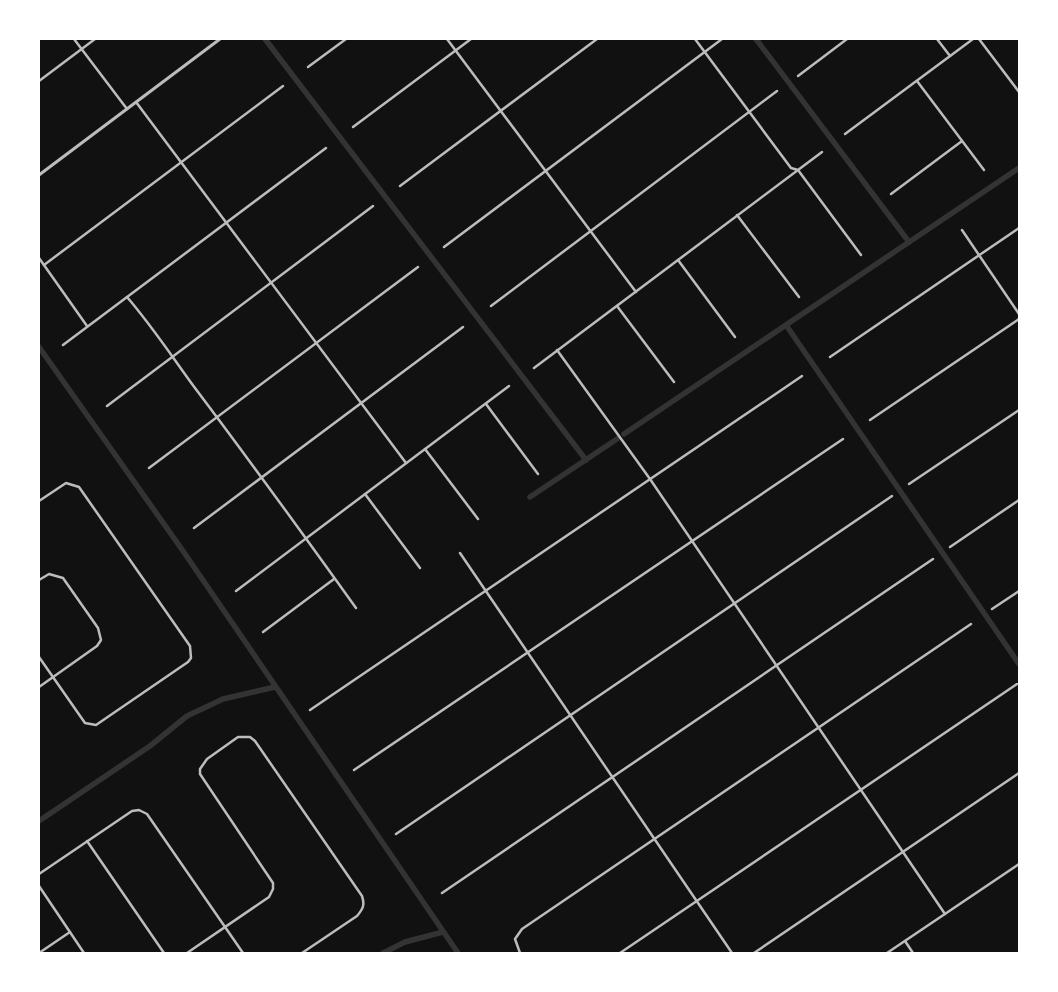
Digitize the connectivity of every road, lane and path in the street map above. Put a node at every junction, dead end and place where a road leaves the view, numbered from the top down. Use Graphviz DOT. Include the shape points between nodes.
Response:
graph roads {
  1 [pos="74,39"];
  2 [pos="95,39"];
  3 [pos="220,39"];
  4 [pos="346,39"];
  5 [pos="447,39"];
  6 [pos="471,39"];
  7 [pos="597,39"];
  8 [pos="695,39"];
  9 [pos="722,39"];
  10 [pos="847,39"];
  11 [pos="937,39"];
  12 [pos="973,39"];
  13 [pos="979,39"];
  14 [pos="82,49"];
  15 [pos="456,51"];
  16 [pos="704,52"];
  17 [pos="950,56"];
  18 [pos="308,68"];
  19 [pos="798,76"];
  20 [pos="39,81"];
  21 [pos="917,81"];
  22 [pos="282,86"];
  23 [pos="778,91"];
  24 [pos="1019,92"];
  25 [pos="136,102"];
  26 [pos="127,109"];
  27 [pos="500,111"];
  28 [pos="749,112"];
  29 [pos="354,127"];
  30 [pos="845,134"];
  31 [pos="962,141"];
  32 [pos="326,148"];
  33 [pos="822,152"];
  34 [pos="181,162"];
  35 [pos="798,170"];
  36 [pos="984,170"];
  37 [pos="546,171"];
  38 [pos="39,175"];
  39 [pos="400,186"];
  40 [pos="891,194"];
  41 [pos="373,206"];
  42 [pos="738,215"];
  43 [pos="226,222"];
  44 [pos="1019,228"];
  45 [pos="962,230"];
  46 [pos="591,231"];
  47 [pos="444,247"];
  48 [pos="861,255"];
  49 [pos="979,255"];
  50 [pos="39,258"];
  51 [pos="678,260"];
  52 [pos="44,265"];
  53 [pos="418,267"];
  54 [pos="272,283"];
  55 [pos="636,292"];
  56 [pos="799,297"];
  57 [pos="127,298"];
  58 [pos="491,306"];
  59 [pos="617,306"];
  60 [pos="1019,314"];
  61 [pos="1019,319"];
  62 [pos="87,326"];
  63 [pos="463,327"];
  64 [pos="735,337"];
  65 [pos="316,343"];
  66 [pos="63,344"];
  67 [pos="557,350"];
  68 [pos="172,357"];
  69 [pos="830,357"];
  70 [pos="534,368"];
  71 [pos="802,376"];
  72 [pos="674,382"];
  73 [pos="509,386"];
  74 [pos="361,403"];
  75 [pos="486,404"];
  76 [pos="107,406"];
  77 [pos="1019,410"];
  78 [pos="217,417"];
  79 [pos="870,420"];
  80 [pos="843,439"];
  81 [pos="425,449"];
  82 [pos="406,463"];
  83 [pos="149,468"];
  84 [pos="538,474"];
  85 [pos="262,477"];
  86 [pos="650,479"];
  87 [pos="910,484"];
  88 [pos="365,494"];
  89 [pos="892,496"];
  90 [pos="1019,500"];
  91 [pos="39,501"];
  92 [pos="478,519"];
  93 [pos="194,528"];
  94 [pos="305,539"];
  95 [pos="692,541"];
  96 [pos="950,547"];
  97 [pos="460,554"];
  98 [pos="933,559"];
  99 [pos="420,568"];
  100 [pos="334,579"];
  101 [pos="39,580"];
  102 [pos="236,591"];
  103 [pos="486,591"];
  104 [pos="1019,591"];
  105 [pos="734,604"];
  106 [pos="356,608"];
  107 [pos="992,609"];
  108 [pos="971,624"];
  109 [pos="263,632"];
  110 [pos="527,653"];
  111 [pos="39,657"];
  112 [pos="776,666"];
  113 [pos="53,677"];
  114 [pos="1017,684"];
  115 [pos="39,687"];
  116 [pos="310,710"];
  117 [pos="570,715"];
  118 [pos="819,728"];
  119 [pos="354,770"];
  120 [pos="1019,773"];
  121 [pos="612,777"];
  122 [pos="861,790"];
  123 [pos="396,834"];
  124 [pos="654,839"];
  125 [pos="87,841"];
  126 [pos="903,852"];
  127 [pos="1019,864"];
  128 [pos="39,874"];
  129 [pos="39,886"];
  130 [pos="442,893"];
  131 [pos="696,901"];
  132 [pos="945,914"];
  133 [pos="225,927"];
  134 [pos="70,932"];
  135 [pos="905,941"];
  136 [pos="39,953"];
  137 [pos="84,953"];
  138 [pos="164,953"];
  139 [pos="187,953"];
  140 [pos="243,953"];
  141 [pos="302,953"];
  142 [pos="520,953"];
  143 [pos="620,953"];
  144 [pos="732,953"];
  145 [pos="754,953"];
  146 [pos="887,953"];
  147 [pos="913,953"];
  1 -- 14 [label="street"];
  2 -- 14 [label="street"];
  3 -- 25 [label="street"];
  4 -- 18 [label="street"];
  5 -- 15 [label="street"];
  6 -- 15 [label="street"];
  7 -- 27 [label="street"];
  8 -- 16 [label="street"];
  9 -- 16 [label="street"];
  10 -- 19 [label="street"];
  11 -- 17 [label="street"];
  12 -- 17 [label="street"];
  13 -- 24 [label="street"];
  14 -- 20 [label="street"];
  14 -- 26 [label="street"];
  15 -- 27 [label="street"];
  15 -- 29 [label="street"];
  16 -- 28 [label="street"];
  16 -- 37 [label="street"];
  17 -- 21 [label="street"];
  21 -- 30 [label="street"];
  21 -- 31 [label="street"];
  22 -- 34 [label="street"];
  23 -- 28 [label="street"];
  25 -- 26 [label="street"];
  25 -- 34 [label="street"];
  26 -- 38 [label="street"];
  27 -- 37 [label="street"];
  27 -- 39 [label="street"];
  28 -- 35 [label="street" via="791,168"];
  28 -- 46 [label="street"];
  31 -- 36 [label="street"];
  31 -- 40 [label="street"];
  32 -- 43 [label="street"];
  33 -- 35 [label="street"];
  34 -- 43 [label="street"];
  34 -- 52 [label="street"];
  35 -- 42 [label="street"];
  35 -- 48 [label="street"];
  37 -- 46 [label="street"];
  37 -- 47 [label="street"];
  41 -- 54 [label="street"];
  42 -- 51 [label="street"];
  42 -- 56 [label="street"];
  43 -- 54 [label="street"];
  43 -- 57 [label="street"];
  44 -- 49 [label="street"];
  45 -- 49 [label="street"];
  46 -- 55 [label="street"];
  46 -- 58 [label="street"];
  49 -- 60 [label="street"];
  49 -- 69 [label="street"];
  50 -- 52 [label="street"];
  51 -- 55 [label="street"];
  51 -- 64 [label="street"];
  52 -- 62 [label="street"];
  53 -- 65 [label="street"];
  54 -- 65 [label="street"];
  54 -- 68 [label="street"];
  55 -- 59 [label="street"];
  57 -- 62 [label="street"];
  57 -- 68 [label="street"];
  59 -- 67 [label="street"];
  59 -- 72 [label="street"];
  61 -- 79 [label="street"];
  62 -- 66 [label="street"];
  63 -- 74 [label="street"];
  65 -- 74 [label="street"];
  65 -- 78 [label="street"];
  67 -- 70 [label="street"];
  67 -- 86 [label="street"];
  68 -- 76 [label="street"];
  68 -- 78 [label="street"];
  71 -- 86 [label="street"];
  73 -- 75 [label="street"];
  74 -- 82 [label="street"];
  74 -- 85 [label="street"];
  75 -- 81 [label="street"];
  75 -- 84 [label="street"];
  77 -- 87 [label="street"];
  78 -- 83 [label="street"];
  78 -- 85 [label="street"];
  80 -- 95 [label="street"];
  81 -- 82 [label="street"];
  81 -- 92 [label="street"];
  82 -- 88 [label="street"];
  85 -- 93 [label="street"];
  85 -- 94 [label="street"];
  86 -- 95 [label="street"];
  86 -- 103 [label="street"];
  88 -- 94 [label="street"];
  88 -- 99 [label="street"];
  89 -- 105 [label="street"];
  90 -- 96 [label="street"];
  91 -- 113 [label="street" via="66,483 74,484 192,652 188,662 102,723 85,723"];
  94 -- 100 [label="street"];
  94 -- 102 [label="street"];
  95 -- 105 [label="street"];
  95 -- 110 [label="street"];
  97 -- 103 [label="street"];
  98 -- 112 [label="street"];
  100 -- 106 [label="street"];
  100 -- 109 [label="street"];
  101 -- 113 [label="street" via="49,574 63,578 98,628 101,640"];
  103 -- 110 [label="street"];
  103 -- 116 [label="street"];
  104 -- 107 [label="street"];
  105 -- 112 [label="street"];
  105 -- 117 [label="street"];
  108 -- 118 [label="street"];
  110 -- 117 [label="street"];
  110 -- 119 [label="street"];
  111 -- 113 [label="street"];
  112 -- 118 [label="street"];
  112 -- 121 [label="street"];
  113 -- 115 [label="street"];
  114 -- 122 [label="street"];
  117 -- 121 [label="street"];
  117 -- 123 [label="street"];
  118 -- 122 [label="street"];
  118 -- 124 [label="street"];
  120 -- 126 [label="street"];
  121 -- 124 [label="street"];
  121 -- 130 [label="street"];
  122 -- 126 [label="street"];
  122 -- 131 [label="street"];
  124 -- 131 [label="street"];
  124 -- 142 [label="street" via="522,929 515,939"];
  125 -- 128 [label="street"];
  125 -- 133 [label="street" via="132,811 147,814"];
  125 -- 138 [label="street"];
  126 -- 132 [label="street"];
  126 -- 145 [label="street"];
  127 -- 132 [label="street"];
  129 -- 134 [label="street"];
  131 -- 143 [label="street"];
  131 -- 144 [label="street"];
  132 -- 135 [label="street"];
  133 -- 139 [label="street"];
  133 -- 140 [label="street"];
  133 -- 141 [label="street" via="270,896 273,888 200,774 200,769 206,759 238,737 250,737 364,903 357,916"];
  134 -- 136 [label="street"];
  134 -- 137 [label="street"];
  135 -- 146 [label="street"];
  135 -- 147 [label="street"];
}
